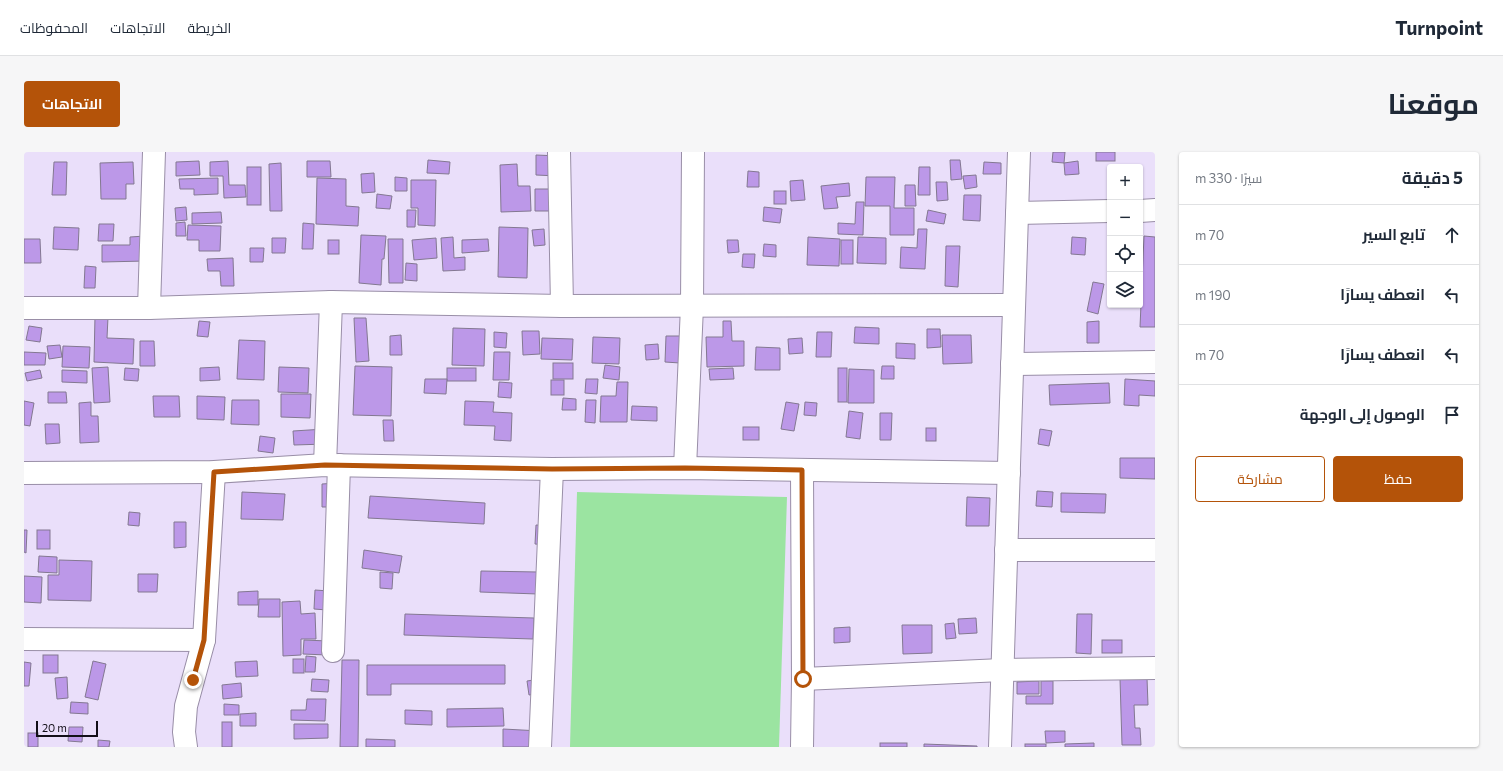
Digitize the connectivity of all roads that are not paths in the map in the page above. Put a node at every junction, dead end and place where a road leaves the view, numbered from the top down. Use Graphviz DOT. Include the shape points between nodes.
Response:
graph roads {
  1 [pos="154,152"];
  2 [pos="559,152"];
  3 [pos="693,152"];
  4 [pos="1019,152"];
  5 [pos="1143,210"];
  6 [pos="1155,210"];
  7 [pos="1107,211"];
  8 [pos="1017,212"];
  9 [pos="331,302"];
  10 [pos="1014,305"];
  11 [pos="562,306"];
  12 [pos="692,306"];
  13 [pos="24,308"];
  14 [pos="149,308"];
  15 [pos="1155,362"];
  16 [pos="1012,364"];
  17 [pos="332,465"];
  18 [pos="685,468"];
  19 [pos="552,469"];
  20 [pos="802,470"];
  21 [pos="214,472"];
  22 [pos="1009,473"];
  23 [pos="24,474"];
  24 [pos="1006,550"];
  25 [pos="1155,550"];
  26 [pos="24,639"];
  27 [pos="204,640"];
  28 [pos="333,651"];
  29 [pos="1155,668"];
  30 [pos="1002,670"];
  31 [pos="803,679"];
  32 [pos="186,747"];
  33 [pos="540,747"];
  34 [pos="802,747"];
  35 [pos="1000,747"];
  1 -- 14 [label="street"];
  2 -- 11 [label="street"];
  3 -- 12 [label="street"];
  4 -- 8 [label="street"];
  5 -- 6 [label="street"];
  7 -- 8 [label="street"];
  8 -- 10 [label="street"];
  9 -- 11 [label="street"];
  9 -- 14 [label="street"];
  9 -- 17 [label="street"];
  10 -- 12 [label="street"];
  10 -- 16 [label="street"];
  11 -- 12 [label="street"];
  12 -- 18 [label="street"];
  13 -- 14 [label="street"];
  15 -- 16 [label="street"];
  16 -- 22 [label="street"];
  17 -- 19 [label="street"];
  17 -- 21 [label="street"];
  17 -- 28 [label="street"];
  18 -- 19 [label="street"];
  18 -- 20 [label="street"];
  19 -- 33 [label="street"];
  20 -- 22 [label="street"];
  20 -- 31 [label="street"];
  21 -- 23 [label="street"];
  21 -- 27 [label="street"];
  22 -- 24 [label="street"];
  24 -- 25 [label="street"];
  24 -- 30 [label="street"];
  26 -- 27 [label="street"];
  27 -- 32 [label="street" via="186,706"];
  29 -- 30 [label="street"];
  30 -- 31 [label="street"];
  30 -- 35 [label="street"];
  31 -- 34 [label="street"];
}
